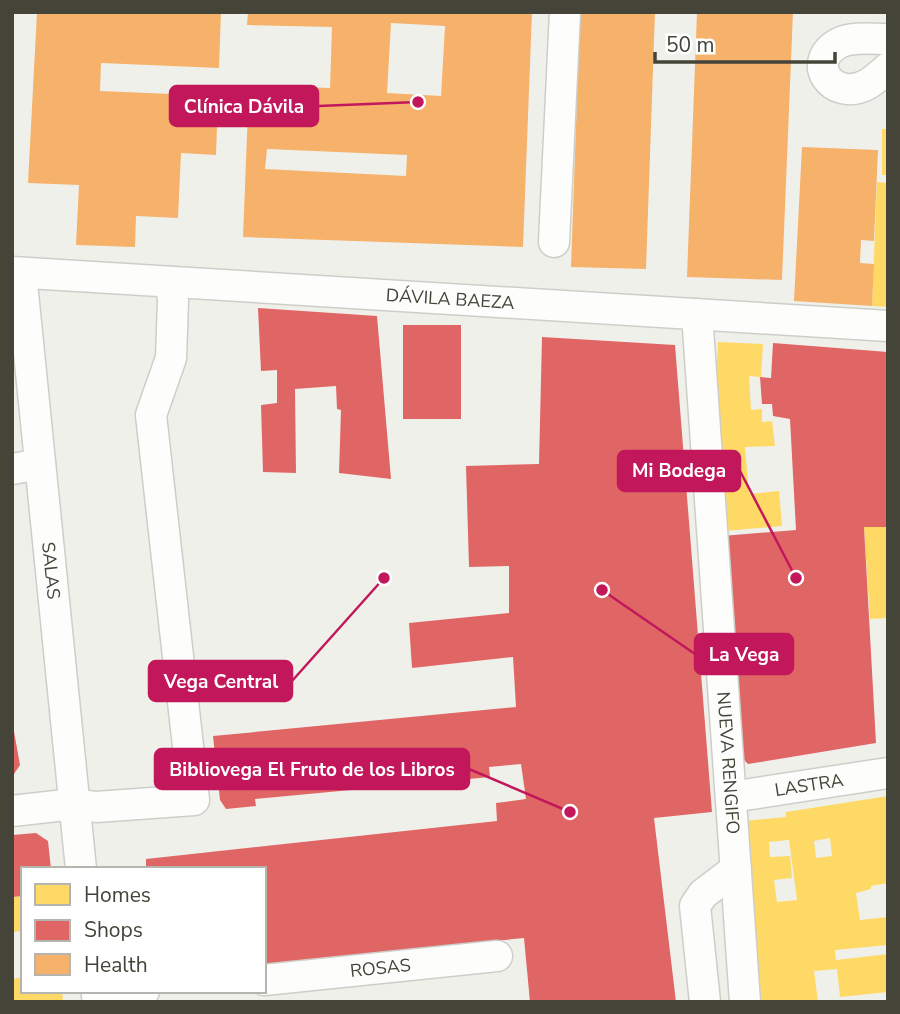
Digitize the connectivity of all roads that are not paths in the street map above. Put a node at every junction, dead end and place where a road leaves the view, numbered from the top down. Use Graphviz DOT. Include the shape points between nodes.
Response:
graph roads {
  1 [pos="565,12"];
  2 [pos="888,39"];
  3 [pos="888,68"];
  4 [pos="554,242"];
  5 [pos="17,272"];
  6 [pos="171,282"];
  7 [pos="698,314"];
  8 [pos="888,326"];
  9 [pos="26,467"];
  10 [pos="888,774"];
  11 [pos="731,797"];
  12 [pos="74,804"];
  13 [pos="12,811"];
  14 [pos="81,867"];
  15 [pos="736,869"];
  16 [pos="497,956"];
  17 [pos="266,980"];
  18 [pos="125,993"];
  19 [pos="97,996"];
  20 [pos="705,1002"];
  21 [pos="746,1002"];
  1 -- 4 [label="street"];
  2 -- 3 [label="street" via="841,42 828,51 824,75 839,88 854,89 866,86"];
  5 -- 6 [label="street, DÁVILA BAEZA"];
  5 -- 9 [label="street, SALAS"];
  6 -- 7 [label="street, DÁVILA BAEZA"];
  6 -- 12 [label="street" via="171,358 151,415 194,800 96,807"];
  7 -- 8 [label="street, DÁVILA BAEZA"];
  7 -- 11 [label="street, NUEVA RENGIFO"];
  9 -- 12 [label="street, SALAS"];
  10 -- 11 [label="street, LASTRA"];
  11 -- 15 [label="street, NUEVA RENGIFO"];
  12 -- 13 [label="street"];
  12 -- 14 [label="street, SALAS"];
  15 -- 20 [label="street" via="703,894 695,906"];
  15 -- 21 [label="street, NUEVA RENGIFO"];
  16 -- 17 [label="street, ROSAS"];
  18 -- 19 [label="street"];
}
